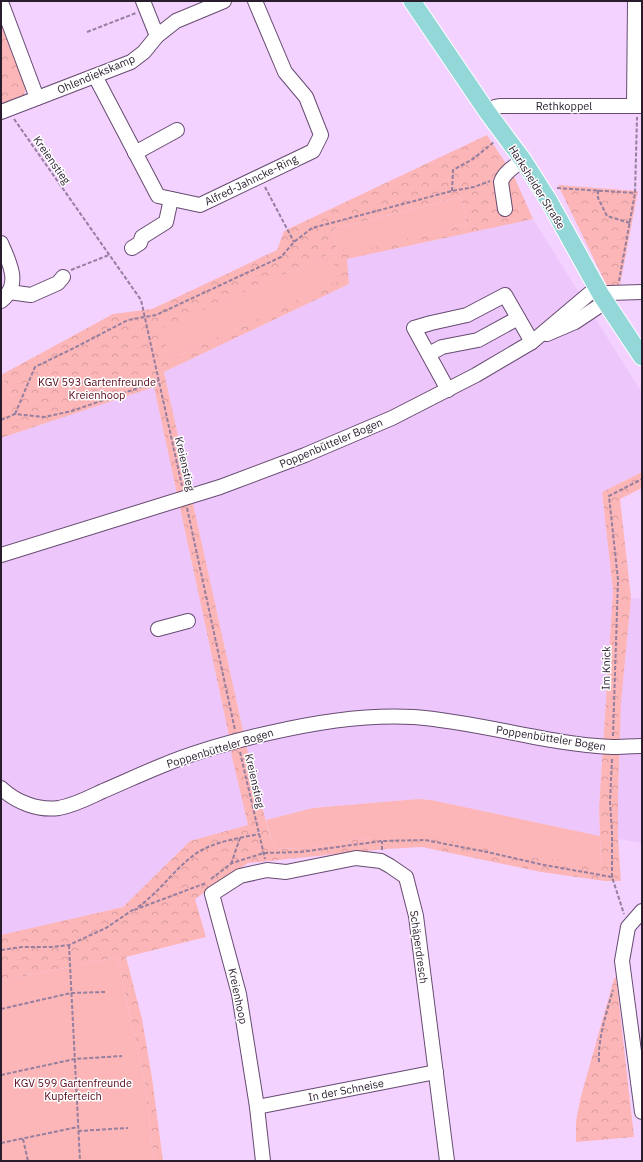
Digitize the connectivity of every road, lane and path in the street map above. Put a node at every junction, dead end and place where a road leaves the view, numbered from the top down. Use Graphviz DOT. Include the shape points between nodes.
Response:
graph roads {
  1 [pos="224,1"];
  2 [pos="256,1"];
  3 [pos="412,1"];
  4 [pos="635,1"];
  5 [pos="1,2"];
  6 [pos="145,5"];
  7 [pos="87,32"];
  8 [pos="157,36"];
  9 [pos="95,76"];
  10 [pos="37,98"];
  11 [pos="638,106"];
  12 [pos="4,111"];
  13 [pos="488,113"];
  14 [pos="177,130"];
  15 [pos="503,134"];
  16 [pos="136,153"];
  17 [pos="523,160"];
  18 [pos="507,172"];
  19 [pos="260,177"];
  20 [pos="540,187"];
  21 [pos="598,190"];
  22 [pos="452,191"];
  23 [pos="635,192"];
  24 [pos="171,199"];
  25 [pos="505,209"];
  26 [pos="630,223"];
  27 [pos="294,242"];
  28 [pos="1,243"];
  29 [pos="132,248"];
  30 [pos="109,255"];
  31 [pos="63,276"];
  32 [pos="642,292"];
  33 [pos="605,294"];
  34 [pos="5,296"];
  35 [pos="145,316"];
  36 [pos="518,318"];
  37 [pos="533,341"];
  38 [pos="429,354"];
  39 [pos="642,357"];
  40 [pos="158,381"];
  41 [pos="448,390"];
  42 [pos="15,414"];
  43 [pos="1,420"];
  44 [pos="642,480"];
  45 [pos="185,499"];
  46 [pos="1,555"];
  47 [pos="188,621"];
  48 [pos="158,629"];
  49 [pos="238,741"];
  50 [pos="642,746"];
  51 [pos="613,747"];
  52 [pos="1,788"];
  53 [pos="259,834"];
  54 [pos="240,838"];
  55 [pos="267,870"];
  56 [pos="224,885"];
  57 [pos="642,911"];
  58 [pos="628,927"];
  59 [pos="68,945"];
  60 [pos="1,950"];
  61 [pos="614,986"];
  62 [pos="106,992"];
  63 [pos="71,993"];
  64 [pos="1,1009"];
  65 [pos="122,1056"];
  66 [pos="75,1059"];
  67 [pos="599,1062"];
  68 [pos="436,1072"];
  69 [pos="1,1075"];
  70 [pos="257,1107"];
  71 [pos="642,1112"];
  72 [pos="78,1127"];
  73 [pos="128,1128"];
  74 [pos="78,1131"];
  75 [pos="22,1138"];
  76 [pos="1,1143"];
  77 [pos="28,1161"];
  78 [pos="80,1161"];
  79 [pos="263,1161"];
  80 [pos="447,1161"];
  1 -- 8 [label="street, Ohlendiekskamp" via="176,21"];
  2 -- 19 [label="street, Alfred-Jahncke-Ring" via="285,72 306,97 321,135 313,150"];
  3 -- 13 [label="main road, Harksheider Straße"];
  4 -- 11 [label="street"];
  5 -- 10 [label="street"];
  6 -- 7 [label="path"];
  6 -- 8 [label="street"];
  8 -- 9 [label="street, Ohlendiekskamp" via="144,52 131,62"];
  9 -- 10 [label="street, Ohlendiekskamp"];
  9 -- 16 [label="street, Alfred-Jahncke-Ring"];
  10 -- 12 [label="street, Ohlendiekskamp"];
  11 -- 13 [label="street, Rethkoppel" via="501,106"];
  11 -- 23 [label="path"];
  12 -- 30 [label="path, Kreienstieg"];
  13 -- 15 [label="main road, Harksheider Straße"];
  14 -- 16 [label="street"];
  15 -- 17 [label="main road, Harksheider Straße"];
  15 -- 22 [label="path" via="473,159 453,170"];
  16 -- 24 [label="street, Alfred-Jahncke-Ring" via="158,196"];
  17 -- 18 [label="street"];
  17 -- 20 [label="main road, Harksheider Straße"];
  18 -- 22 [label="path" via="474,187"];
  18 -- 25 [label="street" via="501,182"];
  19 -- 24 [label="street, Alfred-Jahncke-Ring" via="200,206"];
  19 -- 27 [label="path"];
  20 -- 21 [label="path"];
  20 -- 33 [label="main road, Harksheider Straße"];
  21 -- 23 [label="path"];
  21 -- 26 [label="path" via="598,198 607,216"];
  22 -- 27 [label="path" via="312,228"];
  23 -- 26 [label="path"];
  24 -- 29 [label="street" via="166,222 142,237 140,243"];
  26 -- 33 [label="path"];
  27 -- 35 [label="path" via="282,257 156,314"];
  28 -- 34 [label="street" via="13,277"];
  30 -- 31 [label="path" via="68,271"];
  30 -- 35 [label="path, Kreienstieg" via="141,300"];
  31 -- 34 [label="street" via="58,283 31,295"];
  32 -- 33 [label="street"];
  33 -- 37 [label="street, Poppenbütteler Bogen" via="575,322"];
  33 -- 39 [label="main road, Harksheider Straße"];
  35 -- 40 [label="path, Kreienstieg"];
  35 -- 42 [label="path" via="128,320 35,367"];
  36 -- 37 [label="street"];
  36 -- 38 [label="street" via="478,340 442,347"];
  36 -- 38 [label="street" via="505,295 467,315 414,328"];
  37 -- 41 [label="street, Poppenbütteler Bogen"];
  38 -- 41 [label="street"];
  40 -- 42 [label="path" via="55,415 44,417"];
  40 -- 45 [label="path, Kreienstieg"];
  41 -- 45 [label="street, Poppenbütteler Bogen" via="305,456"];
  42 -- 43 [label="path"];
  44 -- 51 [label="path, Im Knick" via="610,496 618,580"];
  45 -- 46 [label="street, Poppenbütteler Bogen"];
  45 -- 49 [label="path, Kreienstieg"];
  47 -- 48 [label="street"];
  49 -- 51 [label="street, Poppenbütteler Bogen" via="334,721 414,718"];
  49 -- 52 [label="street, Poppenbütteler Bogen" via="163,765 79,802 58,808 27,804"];
  49 -- 53 [label="path, Kreienstieg"];
  50 -- 51 [label="street, Poppenbütteler Bogen"];
  51 -- 58 [label="path, Im Knick" via="610,802 612,878"];
  53 -- 54 [label="path"];
  53 -- 55 [label="path, Kreienstieg"];
  54 -- 56 [label="path"];
  54 -- 59 [label="path" via="219,842 200,851 182,865 147,901 100,931"];
  55 -- 56 [label="street, Kreienhoop" via="240,876"];
  55 -- 68 [label="street, Schäperdresch" via="286,872 356,858 381,862 406,877 416,916"];
  56 -- 70 [label="street, Kreienhoop" via="212,894 239,994"];
  57 -- 58 [label="street"];
  58 -- 71 [label="street" via="622,960"];
  59 -- 60 [label="path"];
  59 -- 63 [label="path"];
  61 -- 67 [label="path" via="598,1050"];
  62 -- 63 [label="path"];
  63 -- 64 [label="path"];
  63 -- 66 [label="path"];
  65 -- 66 [label="path"];
  66 -- 69 [label="path"];
  66 -- 72 [label="path"];
  68 -- 70 [label="street, In der Schneise"];
  68 -- 80 [label="street, Schäperdresch"];
  70 -- 79 [label="street, Kreienhoop"];
  72 -- 74 [label="path"];
  72 -- 75 [label="path"];
  73 -- 74 [label="path"];
  74 -- 78 [label="path"];
  75 -- 76 [label="path"];
  75 -- 77 [label="path"];
}
